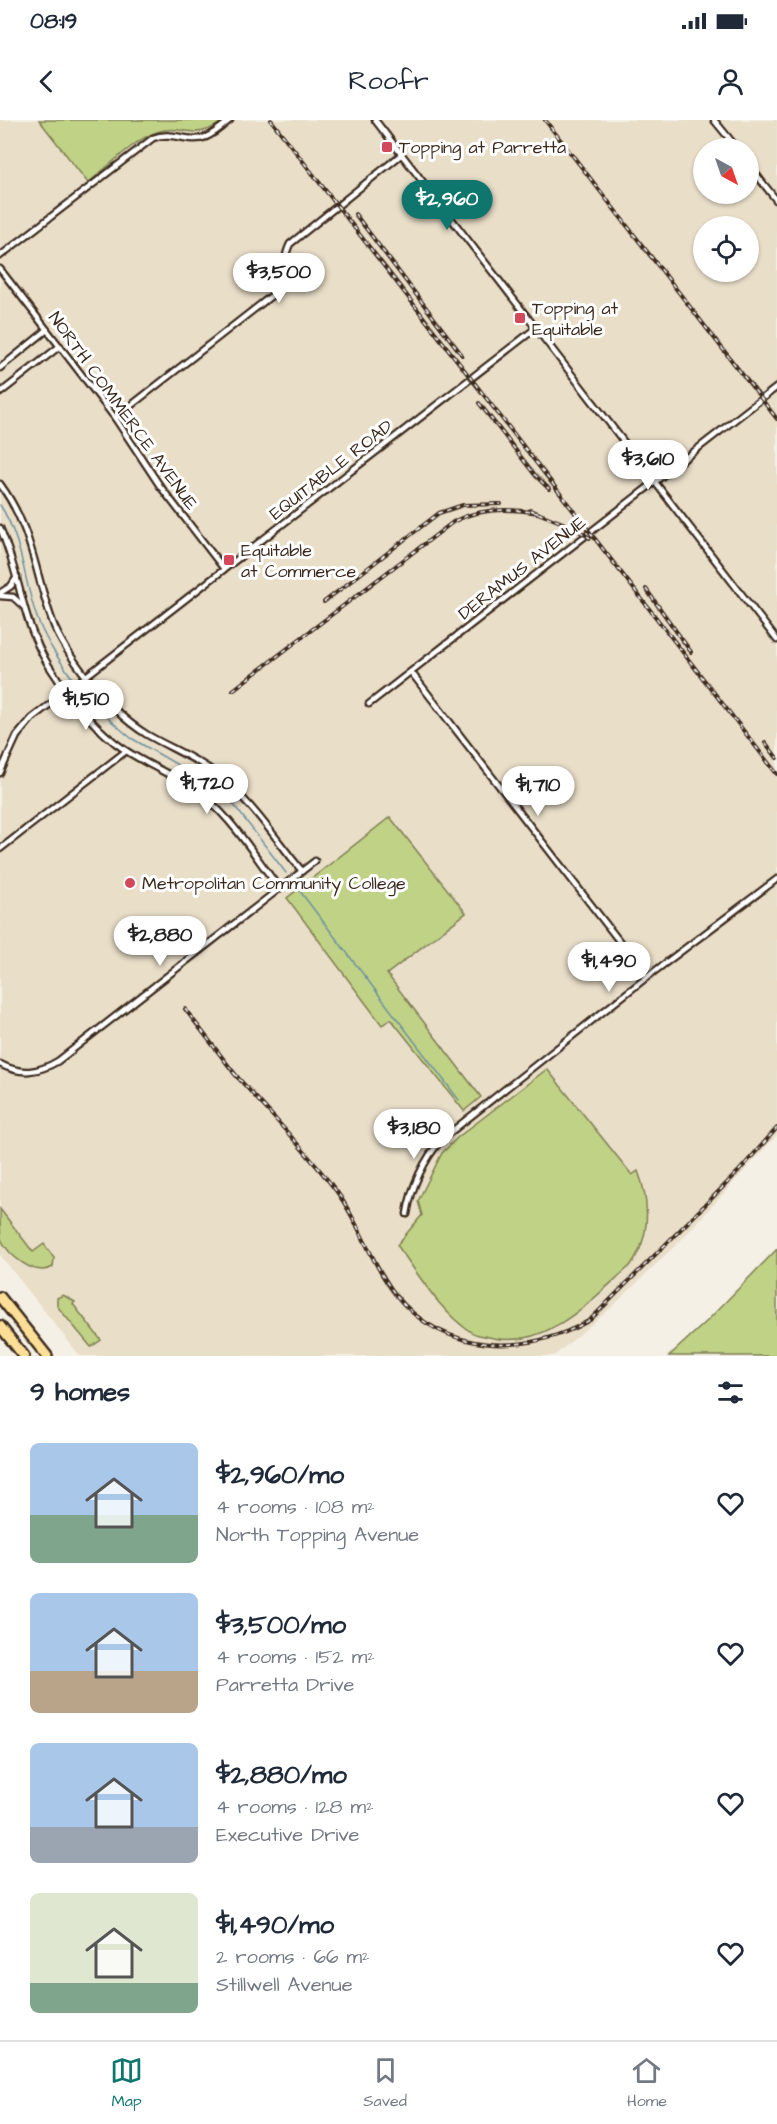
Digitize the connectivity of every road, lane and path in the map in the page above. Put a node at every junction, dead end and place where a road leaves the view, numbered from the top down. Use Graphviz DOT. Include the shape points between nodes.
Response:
graph roads {
  1 [pos="230,120"];
  2 [pos="375,120"];
  3 [pos="714,120"];
  4 [pos="729,138"];
  5 [pos="402,154"];
  6 [pos="759,178"];
  7 [pos="777,201"];
  8 [pos="0,256"];
  9 [pos="0,269"];
  10 [pos="536,328"];
  11 [pos="47,330"];
  12 [pos="60,346"];
  13 [pos="0,368"];
  14 [pos="777,387"];
  15 [pos="0,393"];
  16 [pos="115,418"];
  17 [pos="655,482"];
  18 [pos="0,484"];
  19 [pos="0,528"];
  20 [pos="224,569"];
  21 [pos="16,577"];
  22 [pos="0,594"];
  23 [pos="24,607"];
  24 [pos="777,639"];
  25 [pos="411,672"];
  26 [pos="86,676"];
  27 [pos="67,691"];
  28 [pos="369,704"];
  29 [pos="126,751"];
  30 [pos="0,774"];
  31 [pos="0,849"];
  32 [pos="315,861"];
  33 [pos="302,871"];
  34 [pos="777,879"];
  35 [pos="279,888"];
  36 [pos="647,977"];
  37 [pos="0,1064"];
  38 [pos="407,1214"];
  39 [pos="0,1297"];
  40 [pos="0,1326"];
  41 [pos="24,1356"];
  42 [pos="47,1356"];
  1 -- 8 [label="street" via="204,138 169,134 153,138"];
  2 -- 5 [label="street"];
  3 -- 4 [label="street"];
  5 -- 10 [label="street"];
  5 -- 16 [label="street" via="290,244 284,259 283,281 275,293"];
  6 -- 7 [label="street"];
  9 -- 11 [label="street, NORTH COMMERCE AVENUE"];
  10 -- 17 [label="street"];
  10 -- 20 [label="street, EQUITABLE ROAD"];
  11 -- 12 [label="street, NORTH COMMERCE AVENUE"];
  11 -- 13 [label="street"];
  12 -- 15 [label="street"];
  12 -- 16 [label="street, NORTH COMMERCE AVENUE"];
  14 -- 17 [label="street, DERAMUS AVENUE"];
  16 -- 20 [label="street, NORTH COMMERCE AVENUE" via="160,486"];
  17 -- 24 [label="street"];
  17 -- 25 [label="street, DERAMUS AVENUE"];
  18 -- 26 [label="street" via="26,529 54,626"];
  19 -- 21 [label="street"];
  20 -- 26 [label="street, EQUITABLE ROAD"];
  21 -- 22 [label="street"];
  21 -- 23 [label="street"];
  22 -- 23 [label="street" via="12,597"];
  23 -- 27 [label="street" via="35,642"];
  25 -- 28 [label="street, DERAMUS AVENUE"];
  25 -- 36 [label="street"];
  26 -- 27 [label="street, EQUITABLE ROAD"];
  26 -- 33 [label="street" via="108,704 130,723 230,784"];
  27 -- 29 [label="street" via="97,727"];
  27 -- 30 [label="street, EQUITABLE ROAD" via="23,727"];
  29 -- 31 [label="street"];
  29 -- 35 [label="street" via="186,783 208,800"];
  32 -- 33 [label="street"];
  33 -- 35 [label="street"];
  34 -- 36 [label="street"];
  35 -- 37 [label="street" via="58,1061 29,1072"];
  36 -- 38 [label="street" via="442,1139 427,1159"];
  39 -- 42 [label="highway"];
  40 -- 41 [label="highway"];
}
